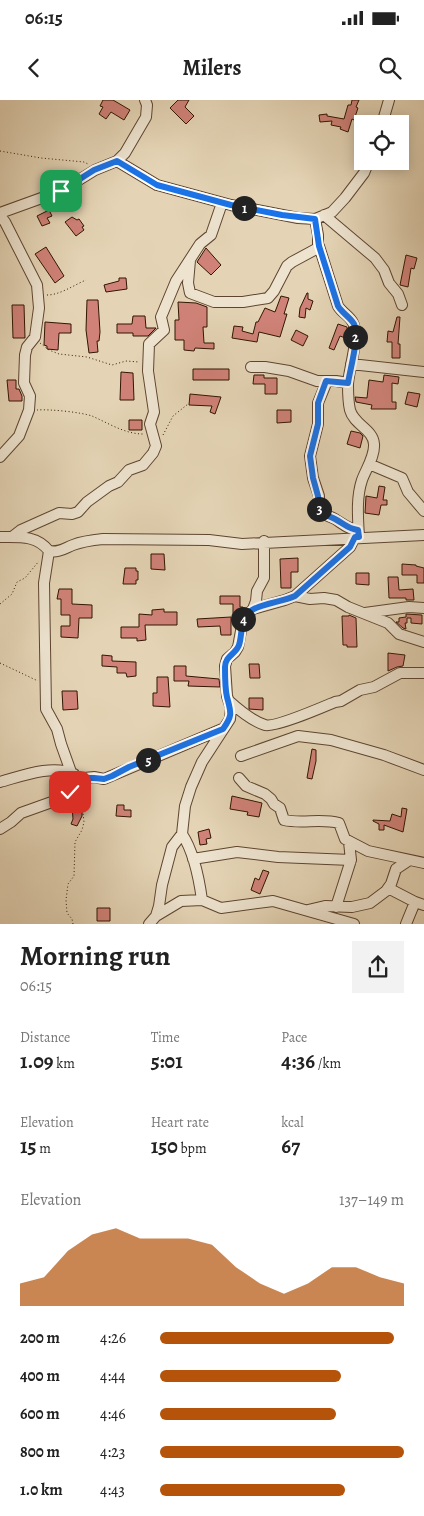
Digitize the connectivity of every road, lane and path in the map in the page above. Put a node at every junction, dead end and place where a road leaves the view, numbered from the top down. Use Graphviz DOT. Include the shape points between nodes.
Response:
graph roads {
  1 [pos="144,100"];
  2 [pos="389,100"];
  3 [pos="385,115"];
  4 [pos="0,151"];
  5 [pos="117,161"];
  6 [pos="94,170"];
  7 [pos="365,170"];
  8 [pos="222,203"];
  9 [pos="2,217"];
  10 [pos="320,217"];
  11 [pos="0,232"];
  12 [pos="319,246"];
  13 [pos="190,256"];
  14 [pos="86,280"];
  15 [pos="39,295"];
  16 [pos="402,305"];
  17 [pos="35,337"];
  18 [pos="148,356"];
  19 [pos="351,364"];
  20 [pos="251,367"];
  21 [pos="424,372"];
  22 [pos="326,381"];
  23 [pos="348,383"];
  24 [pos="188,404"];
  25 [pos="29,408"];
  26 [pos="151,432"];
  27 [pos="156,446"];
  28 [pos="0,457"];
  29 [pos="369,464"];
  30 [pos="424,510"];
  31 [pos="424,534"];
  32 [pos="357,535"];
  33 [pos="0,537"];
  34 [pos="12,537"];
  35 [pos="264,541"];
  36 [pos="49,551"];
  37 [pos="40,560"];
  38 [pos="295,596"];
  39 [pos="0,604"];
  40 [pos="424,608"];
  41 [pos="253,610"];
  42 [pos="364,613"];
  43 [pos="424,642"];
  44 [pos="0,663"];
  45 [pos="424,673"];
  46 [pos="45,686"];
  47 [pos="229,701"];
  48 [pos="223,729"];
  49 [pos="240,756"];
  50 [pos="424,770"];
  51 [pos="71,772"];
  52 [pos="239,778"];
  53 [pos="80,781"];
  54 [pos="0,782"];
  55 [pos="0,829"];
  56 [pos="182,834"];
  57 [pos="349,842"];
  58 [pos="193,859"];
  59 [pos="351,860"];
  60 [pos="408,861"];
  61 [pos="424,863"];
  62 [pos="388,888"];
  63 [pos="202,900"];
  64 [pos="420,903"];
  65 [pos="336,907"];
  66 [pos="307,910"];
  67 [pos="152,920"];
  68 [pos="73,924"];
  69 [pos="354,924"];
  70 [pos="406,924"];
  1 -- 5 [label="street" via="146,117"];
  2 -- 3 [label="street"];
  4 -- 6 [label="path" via="84,162"];
  5 -- 6 [label="street"];
  5 -- 8 [label="street" via="157,185"];
  6 -- 9 [label="street" via="61,191"];
  7 -- 10 [label="street" via="332,212"];
  8 -- 10 [label="street" via="282,215"];
  8 -- 13 [label="street" via="211,235"];
  9 -- 11 [label="street"];
  9 -- 15 [label="street" via="31,270"];
  10 -- 12 [label="street"];
  10 -- 16 [label="street" via="375,258"];
  12 -- 13 [label="street" via="287,266 268,298 243,302 214,302 190,293"];
  12 -- 19 [label="street" via="338,306 355,329"];
  13 -- 18 [label="street" via="161,314 164,330 149,344"];
  14 -- 15 [label="path" via="52,295"];
  15 -- 17 [label="street"];
  17 -- 18 [label="path" via="49,350 59,354 112,364 141,362"];
  17 -- 25 [label="street" via="25,355 24,383 30,396"];
  18 -- 26 [label="street" via="154,412"];
  19 -- 21 [label="street"];
  19 -- 23 [label="street"];
  20 -- 22 [label="street"];
  22 -- 23 [label="street"];
  22 -- 32 [label="street" via="318,403 318,424 310,456 319,510"];
  23 -- 29 [label="street" via="352,418 370,434 374,444"];
  24 -- 27 [label="path" via="173,416"];
  25 -- 26 [label="path" via="89,415 136,434"];
  25 -- 28 [label="street" via="19,436"];
  26 -- 27 [label="street"];
  27 -- 34 [label="street" via="143,464 129,470 78,512 60,513"];
  29 -- 30 [label="street" via="402,478 408,492"];
  29 -- 32 [label="street" via="358,502"];
  31 -- 32 [label="street"];
  32 -- 35 [label="street"];
  32 -- 38 [label="street" via="350,547"];
  33 -- 34 [label="street"];
  34 -- 36 [label="street" via="38,540"];
  35 -- 36 [label="street" via="242,544 209,540 103,539 74,544 61,551"];
  35 -- 41 [label="street" via="264,578"];
  36 -- 46 [label="street" via="44,583"];
  37 -- 39 [label="path"];
  38 -- 41 [label="street"];
  38 -- 42 [label="street" via="332,598"];
  40 -- 42 [label="street"];
  41 -- 47 [label="street" via="243,620 238,647 225,666"];
  42 -- 43 [label="street" via="388,623 399,634"];
  44 -- 46 [label="path"];
  45 -- 47 [label="street" via="400,673 342,701 277,724 266,725"];
  46 -- 51 [label="street" via="46,709 57,729"];
  47 -- 48 [label="street" via="230,719"];
  48 -- 53 [label="street" via="104,779"];
  48 -- 56 [label="street" via="191,787"];
  49 -- 50 [label="street" via="298,736 331,740"];
  51 -- 53 [label="street"];
  51 -- 54 [label="street" via="46,771"];
  52 -- 57 [label="street" via="246,786 271,799 280,808 284,820 339,822"];
  53 -- 55 [label="street" via="63,798 20,813"];
  53 -- 68 [label="path" via="84,814 82,830 74,848 74,876 66,891 66,908"];
  56 -- 58 [label="street"];
  56 -- 67 [label="street" via="172,847"];
  57 -- 59 [label="street"];
  57 -- 60 [label="street" via="368,851"];
  58 -- 59 [label="street" via="237,852"];
  58 -- 63 [label="street"];
  59 -- 65 [label="street"];
  60 -- 61 [label="street"];
  60 -- 62 [label="street" via="396,870"];
  62 -- 64 [label="street"];
  62 -- 65 [label="street" via="370,904"];
  63 -- 66 [label="street" via="221,908 273,901"];
  63 -- 67 [label="street" via="180,901"];
  64 -- 70 [label="street"];
  65 -- 66 [label="street"];
  66 -- 69 [label="street"];
}
